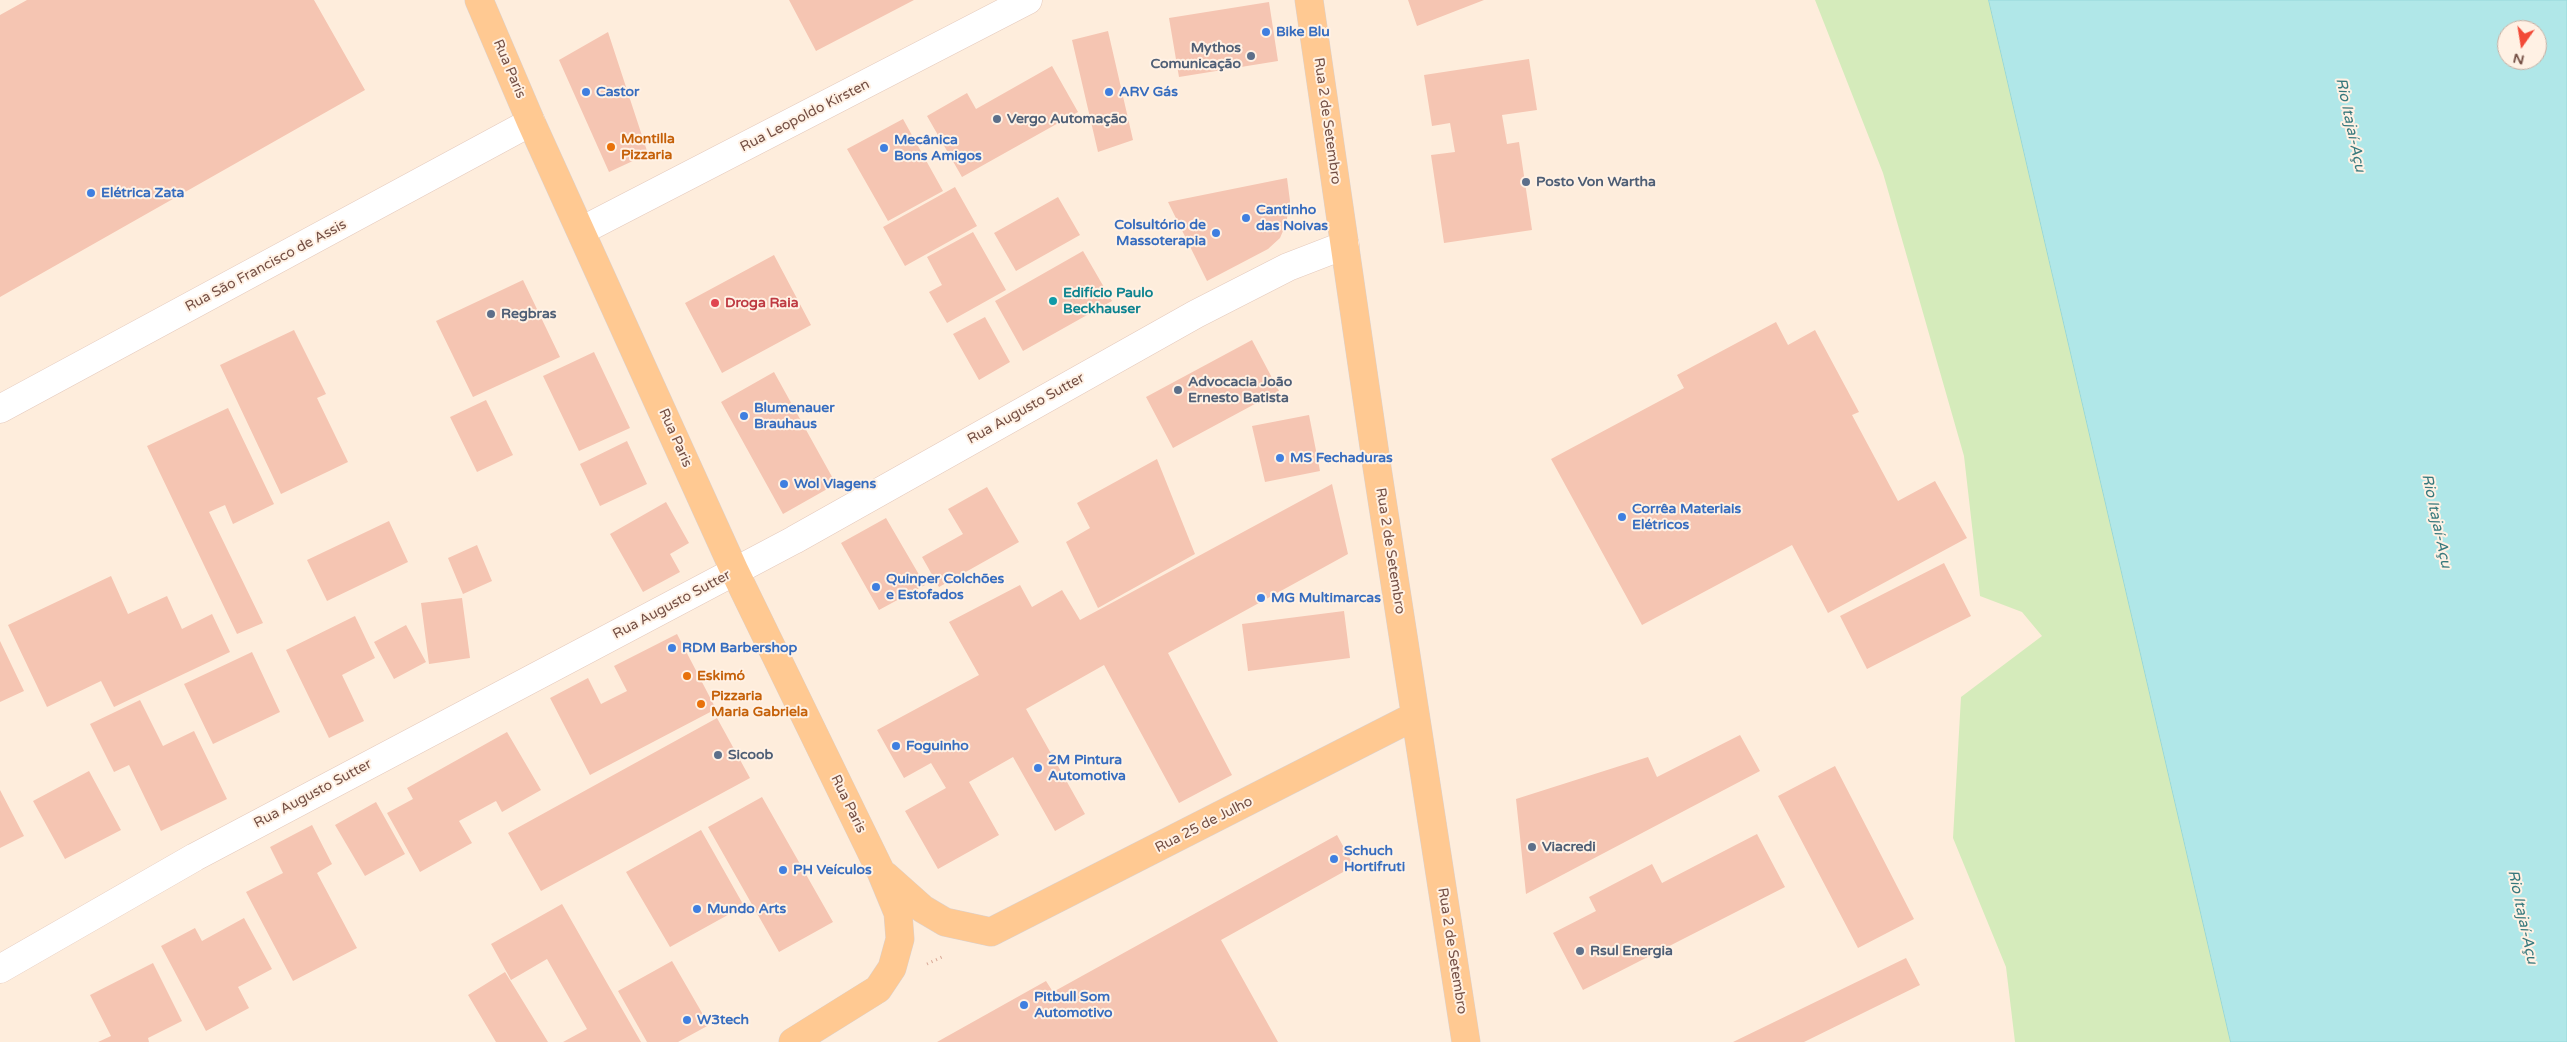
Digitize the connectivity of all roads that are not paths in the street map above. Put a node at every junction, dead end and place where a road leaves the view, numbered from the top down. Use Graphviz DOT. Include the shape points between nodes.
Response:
graph roads {
  1 [pos="479,0"];
  2 [pos="1028,0"];
  3 [pos="1309,0"];
  4 [pos="531,122"];
  5 [pos="581,231"];
  6 [pos="1345,245"];
  7 [pos="0,410"];
  8 [pos="735,572"];
  9 [pos="1415,716"];
  10 [pos="881,872"];
  11 [pos="991,932"];
  12 [pos="0,969"];
  13 [pos="793,1042"];
  14 [pos="1466,1042"];
  1 -- 4 [label="main road, Rua Paris"];
  2 -- 5 [label="street, Rua Leopoldo Kirsten"];
  3 -- 6 [label="main road, Rua 2 de Setembro"];
  4 -- 5 [label="main road, Rua Paris"];
  4 -- 7 [label="street, Rua São Francisco de Assis"];
  5 -- 8 [label="main road, Rua Paris"];
  6 -- 8 [label="street, Rua Augusto Sutter" via="1288,267 1196,314"];
  6 -- 9 [label="main road, Rua 2 de Setembro"];
  8 -- 10 [label="main road, Rua Paris"];
  8 -- 12 [label="street, Rua Augusto Sutter" via="195,857"];
  9 -- 11 [label="main road, Rua 25 de Julho"];
  9 -- 14 [label="main road, Rua 2 de Setembro"];
  10 -- 11 [label="main road, Rua Paris" via="907,896 945,922"];
  10 -- 13 [label="main road, Rua Paris" via="898,913 900,939 892,968 878,989"];
}
